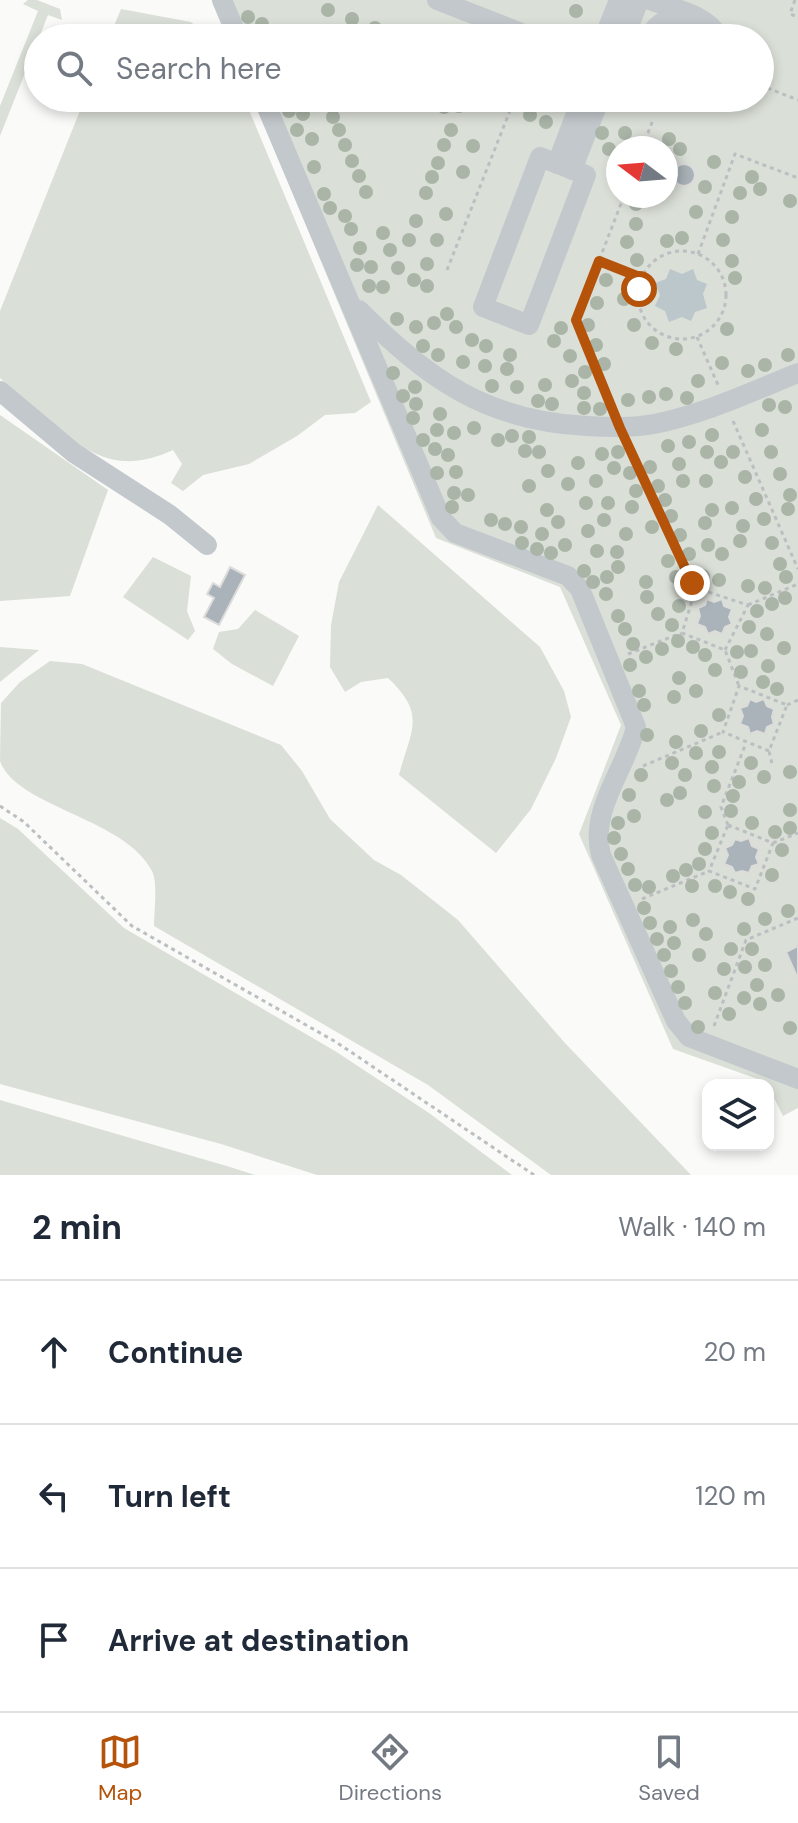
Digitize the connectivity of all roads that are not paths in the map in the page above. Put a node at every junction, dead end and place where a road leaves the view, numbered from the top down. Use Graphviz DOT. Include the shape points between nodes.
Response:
graph roads {
  1 [pos="222,0"];
  2 [pos="437,0"];
  3 [pos="619,0"];
  4 [pos="639,0"];
  5 [pos="650,0"];
  6 [pos="699,17"];
  7 [pos="232,24"];
  8 [pos="498,24"];
  9 [pos="610,24"];
  10 [pos="630,24"];
  11 [pos="658,24"];
  12 [pos="710,24"];
  13 [pos="269,112"];
  14 [pos="578,112"];
  15 [pos="593,112"];
  16 [pos="564,167"];
  17 [pos="350,301"];
  18 [pos="798,373"];
  19 [pos="0,391"];
  20 [pos="207,545"];
  21 [pos="798,1079"];
  1 -- 7 [label="street"];
  2 -- 8 [label="street"];
  3 -- 9 [label="street"];
  4 -- 10 [label="street"];
  5 -- 6 [label="street"];
  6 -- 11 [label="street" via="669,17"];
  6 -- 12 [label="street"];
  13 -- 17 [label="street"];
  14 -- 16 [label="street"];
  15 -- 16 [label="street"];
  16 -- 16 [label="street" via="586,175 529,325 483,307 540,157"];
  17 -- 18 [label="street" via="427,373 493,408 561,425 652,424 725,403"];
  17 -- 21 [label="street" via="448,528 568,576 580,589 636,727 597,841 681,1031"];
  19 -- 20 [label="street" via="74,453"];
}
